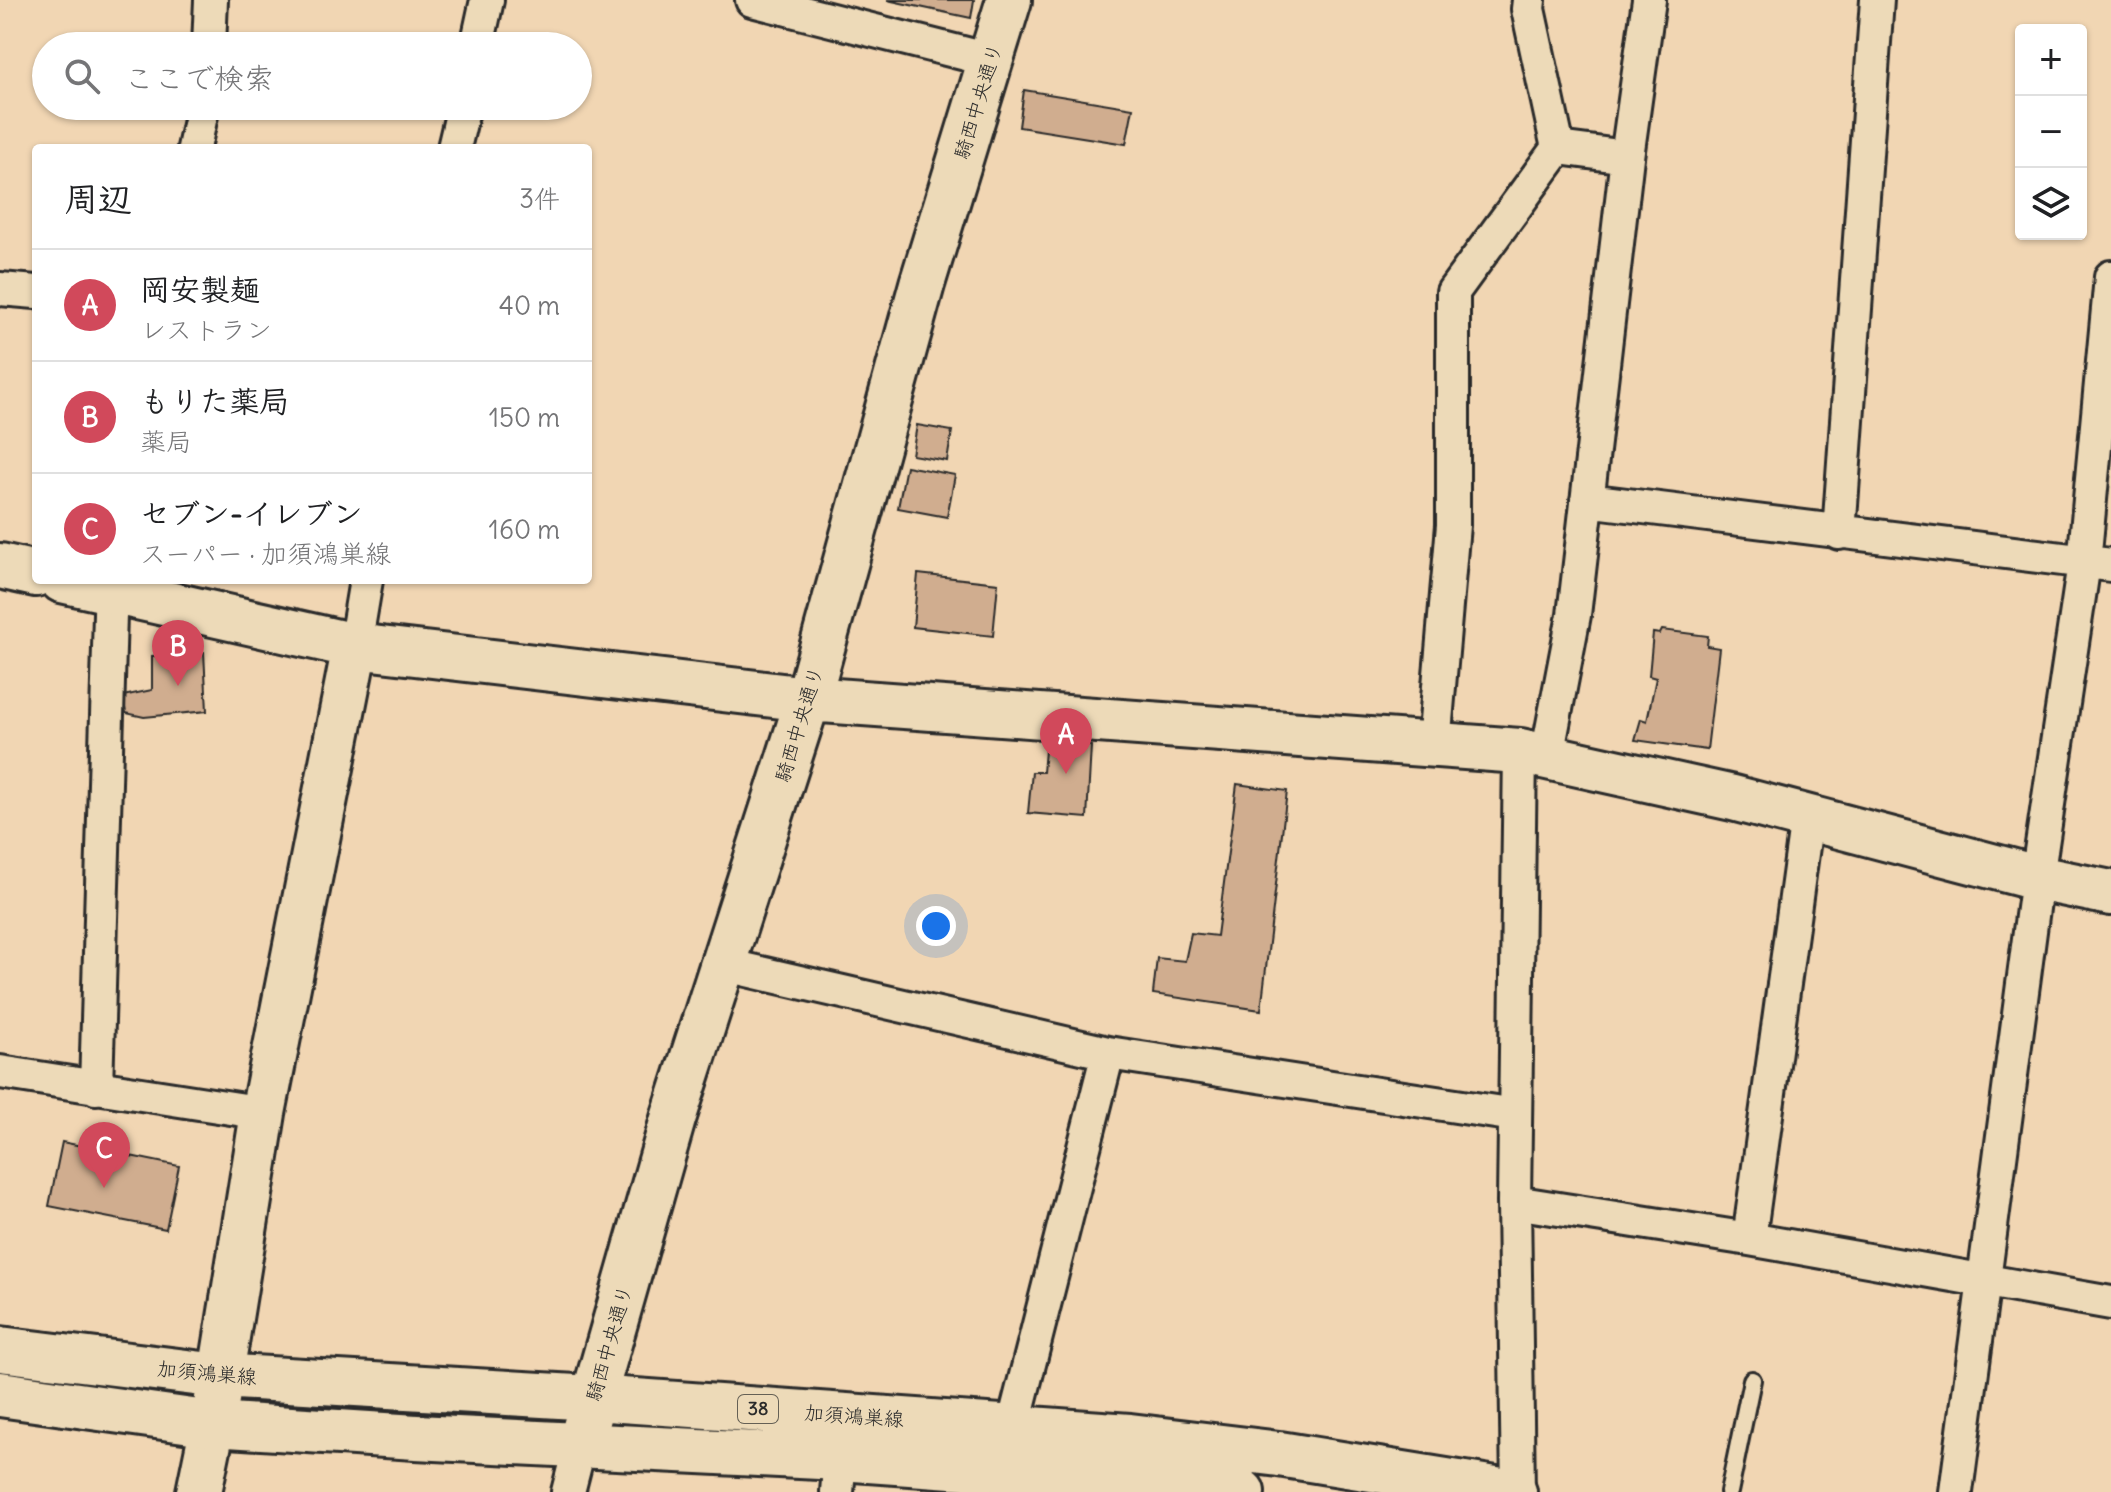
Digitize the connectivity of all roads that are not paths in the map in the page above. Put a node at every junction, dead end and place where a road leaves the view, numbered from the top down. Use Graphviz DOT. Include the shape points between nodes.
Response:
graph roads {
  1 [pos="211,0"];
  2 [pos="487,0"];
  3 [pos="752,0"];
  4 [pos="1009,0"];
  5 [pos="1529,0"];
  6 [pos="1649,0"];
  7 [pos="1877,0"];
  8 [pos="210,32"];
  9 [pos="480,32"];
  10 [pos="990,60"];
  11 [pos="200,120"];
  12 [pos="461,120"];
  13 [pos="195,144"];
  14 [pos="455,144"];
  15 [pos="1558,148"];
  16 [pos="1627,157"];
  17 [pos="2111,277"];
  18 [pos="0,289"];
  19 [pos="32,292"];
  20 [pos="1587,500"];
  21 [pos="1839,533"];
  22 [pos="2097,564"];
  23 [pos="0,566"];
  24 [pos="32,573"];
  25 [pos="365,584"];
  26 [pos="110,585"];
  27 [pos="355,646"];
  28 [pos="808,699"];
  29 [pos="1434,744"];
  30 [pos="1534,753"];
  31 [pos="1807,817"];
  32 [pos="2037,878"];
  33 [pos="2111,893"];
  34 [pos="721,964"];
  35 [pos="1108,1053"];
  36 [pos="0,1072"];
  37 [pos="96,1088"];
  38 [pos="263,1113"];
  39 [pos="1515,1115"];
  40 [pos="1514,1202"];
  41 [pos="1749,1239"];
  42 [pos="1986,1281"];
  43 [pos="2111,1303"];
  44 [pos="0,1349"];
  45 [pos="219,1376"];
  46 [pos="1752,1380"];
  47 [pos="0,1394"];
  48 [pos="593,1398"];
  49 [pos="213,1424"];
  50 [pos="1013,1427"];
  51 [pos="580,1445"];
  52 [pos="838,1475"];
  53 [pos="199,1492"];
  54 [pos="568,1492"];
  55 [pos="1242,1492"];
  56 [pos="1516,1492"];
  57 [pos="1729,1492"];
  58 [pos="1956,1492"];
  1 -- 8 [label="street"];
  2 -- 9 [label="street"];
  3 -- 10 [label="street"];
  4 -- 10 [label="street, 騎西中央通り"];
  5 -- 15 [label="street"];
  6 -- 16 [label="street"];
  7 -- 21 [label="street"];
  10 -- 28 [label="street, 騎西中央通り" via="922,284"];
  11 -- 13 [label="street"];
  12 -- 14 [label="street"];
  15 -- 16 [label="street"];
  15 -- 29 [label="street" via="1453,292 1453,525"];
  16 -- 20 [label="street"];
  17 -- 22 [label="street"];
  18 -- 19 [label="street"];
  20 -- 21 [label="street"];
  20 -- 30 [label="street" via="1574,615"];
  21 -- 22 [label="street"];
  22 -- 32 [label="street"];
  23 -- 24 [label="street"];
  25 -- 27 [label="street"];
  26 -- 27 [label="street"];
  26 -- 37 [label="street"];
  27 -- 28 [label="street"];
  27 -- 38 [label="street"];
  28 -- 29 [label="street"];
  28 -- 34 [label="street, 騎西中央通り"];
  29 -- 30 [label="street"];
  30 -- 31 [label="street"];
  30 -- 39 [label="street"];
  31 -- 32 [label="street"];
  31 -- 41 [label="street"];
  32 -- 33 [label="street"];
  32 -- 42 [label="street"];
  34 -- 35 [label="street"];
  34 -- 48 [label="street, 騎西中央通り"];
  35 -- 39 [label="street"];
  35 -- 50 [label="street"];
  36 -- 37 [label="street"];
  37 -- 38 [label="street"];
  38 -- 45 [label="street"];
  39 -- 40 [label="street"];
  40 -- 41 [label="street"];
  40 -- 56 [label="street"];
  41 -- 42 [label="street"];
  42 -- 43 [label="street"];
  42 -- 58 [label="street"];
  44 -- 45 [label="street, 加須鴻巣線 / 38"];
  45 -- 48 [label="street, 加須鴻巣線 / 38"];
  45 -- 49 [label="street"];
  46 -- 57 [label="lane"];
  47 -- 49 [label="street, 38"];
  48 -- 50 [label="street, 加須鴻巣線 / 38"];
  48 -- 51 [label="street, 騎西中央通り"];
  49 -- 51 [label="street, 38"];
  49 -- 53 [label="street"];
  50 -- 56 [label="street, 加須鴻巣線 / 38" via="1279,1454"];
  51 -- 52 [label="street, 38"];
  51 -- 54 [label="street"];
  52 -- 55 [label="street, 38" via="1120,1478"];
}
